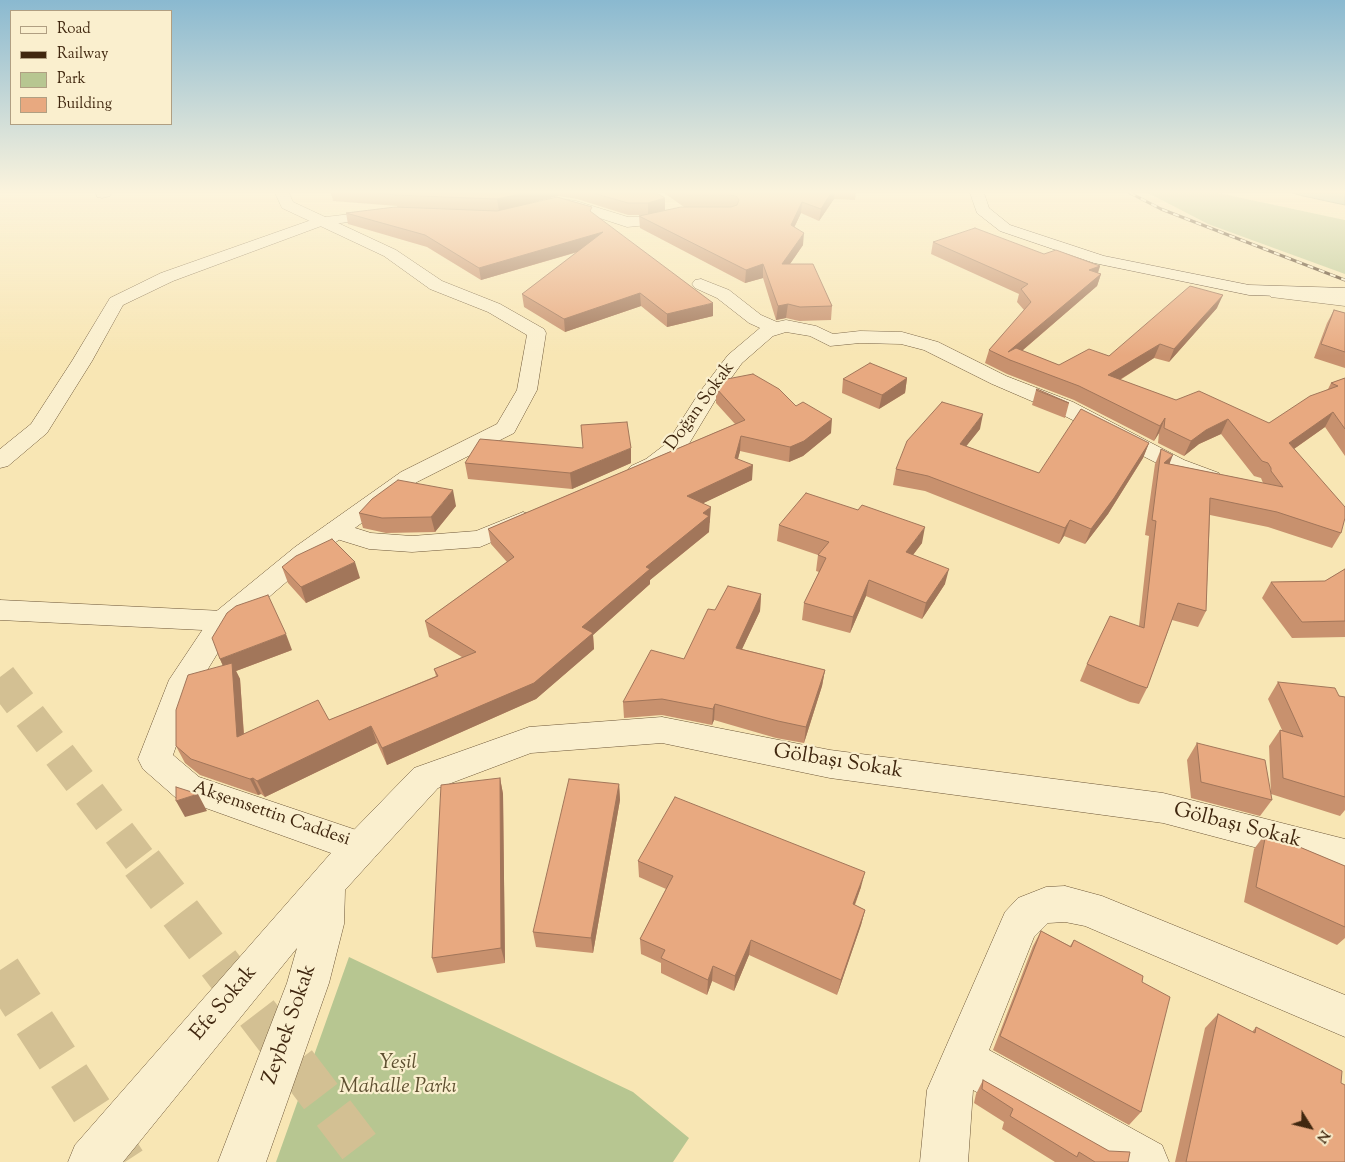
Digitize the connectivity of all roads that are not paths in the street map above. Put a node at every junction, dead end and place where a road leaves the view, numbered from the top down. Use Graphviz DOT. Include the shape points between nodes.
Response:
graph roads {
  1 [pos="249,247"];
  2 [pos="380,247"];
  3 [pos="1062,247"];
  4 [pos="1277,280"];
  5 [pos="701,284"];
  6 [pos="1248,290"];
  7 [pos="1294,290"];
  8 [pos="1345,293"];
  9 [pos="1345,301"];
  10 [pos="776,328"];
  11 [pos="0,461"];
  12 [pos="618,480"];
  13 [pos="1234,482"];
  14 [pos="544,511"];
  15 [pos="336,530"];
  16 [pos="0,610"];
  17 [pos="223,621"];
  18 [pos="361,847"];
  19 [pos="1345,855"];
  20 [pos="326,884"];
  21 [pos="1345,1016"];
  22 [pos="963,1060"];
  23 [pos="92,1162"];
  24 [pos="242,1162"];
  25 [pos="944,1162"];
  26 [pos="1145,1162"];
  1 -- 11 [label="street" via="167,277 116,302 40,428"];
  2 -- 15 [label="street, Akşemsettin Caddesi" via="436,285 494,308 537,333 527,390 506,428 408,477"];
  3 -- 6 [label="street" via="1100,260"];
  4 -- 7 [label="street"];
  5 -- 10 [label="street" via="723,294 754,319"];
  6 -- 7 [label="street"];
  6 -- 9 [label="street"];
  7 -- 8 [label="street"];
  10 -- 12 [label="street, Doğan Sokak" via="766,332 735,359 706,397 676,446 654,464"];
  10 -- 13 [label="street" via="800,327 830,340 902,338 931,346 999,380 1065,407 1192,472"];
  14 -- 15 [label="street" via="480,539 440,543 386,543"];
  15 -- 17 [label="street, Akşemsettin Caddesi"];
  16 -- 17 [label="street"];
  17 -- 18 [label="street, Akşemsettin Caddesi" via="180,688 155,759 187,787"];
  18 -- 19 [label="street, Gölbaşı Sokak" via="426,778 528,740 662,730 830,764 1163,808"];
  18 -- 20 [label="street, Efe Sokak"];
  20 -- 23 [label="street, Efe Sokak"];
  20 -- 24 [label="street, Zeybek Sokak" via="324,924 308,983"];
  21 -- 22 [label="street" via="1088,909 1065,904 1046,905 1032,911 1019,925"];
  22 -- 25 [label="street" via="950,1090"];
  22 -- 26 [label="street"];
}
